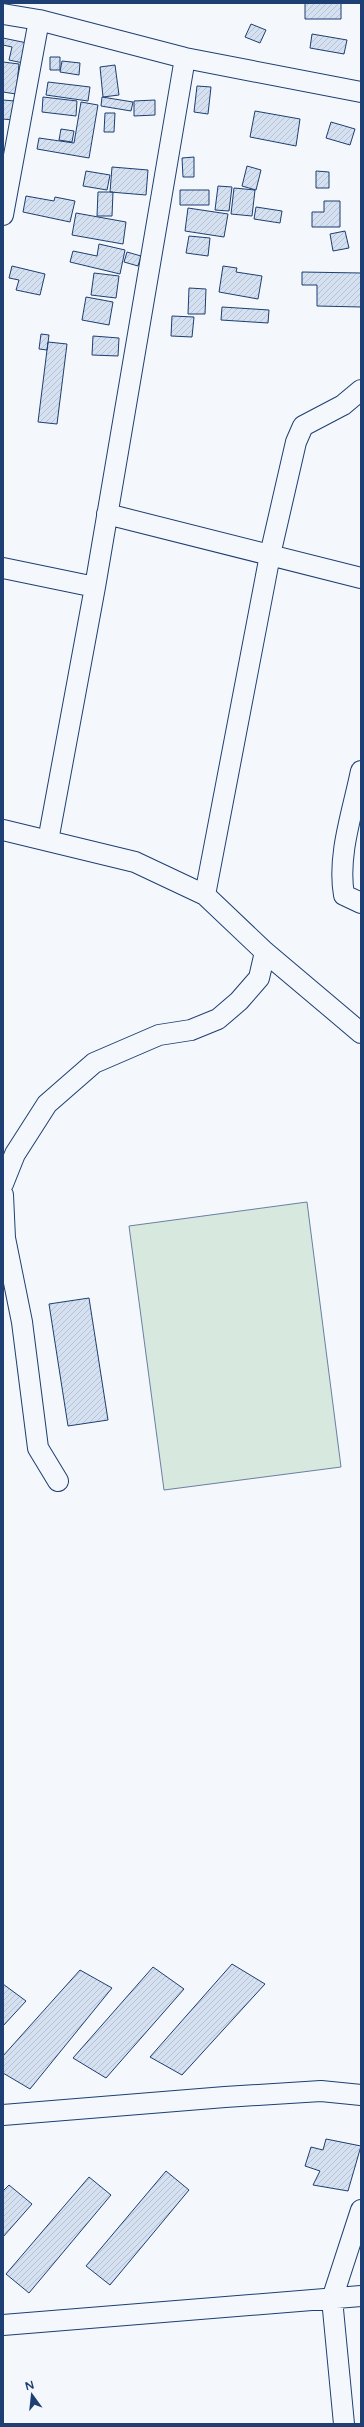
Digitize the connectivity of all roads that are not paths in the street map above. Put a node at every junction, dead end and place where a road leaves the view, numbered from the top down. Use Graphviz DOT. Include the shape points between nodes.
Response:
graph roads {
  1 [pos="3,14"];
  2 [pos="39,20"];
  3 [pos="185,58"];
  4 [pos="361,92"];
  5 [pos="8,164"];
  6 [pos="3,215"];
  7 [pos="361,390"];
  8 [pos="107,514"];
  9 [pos="270,554"];
  10 [pos="3,568"];
  11 [pos="361,578"];
  12 [pos="95,587"];
  13 [pos="361,771"];
  14 [pos="3,830"];
  15 [pos="48,841"];
  16 [pos="204,895"];
  17 [pos="361,903"];
  18 [pos="265,952"];
  19 [pos="361,1033"];
  20 [pos="3,1184"];
  21 [pos="3,1195"];
  22 [pos="58,1481"];
  23 [pos="361,2096"];
  24 [pos="3,2115"];
  25 [pos="361,2210"];
  26 [pos="361,2296"];
  27 [pos="332,2299"];
  28 [pos="3,2324"];
  29 [pos="344,2424"];
  1 -- 2 [label="street"];
  2 -- 3 [label="street"];
  2 -- 5 [label="street"];
  3 -- 4 [label="street"];
  3 -- 8 [label="street"];
  5 -- 6 [label="street"];
  7 -- 9 [label="street" via="343,405 303,426 296,442"];
  8 -- 9 [label="street"];
  8 -- 12 [label="street"];
  9 -- 11 [label="street"];
  9 -- 16 [label="street"];
  10 -- 12 [label="street"];
  12 -- 15 [label="street"];
  13 -- 17 [label="street" via="343,860 342,884 344,895"];
  14 -- 15 [label="street"];
  15 -- 16 [label="street" via="136,862"];
  16 -- 18 [label="street"];
  18 -- 19 [label="street"];
  18 -- 20 [label="street" via="259,978 218,1020 190,1030 159,1035 94,1064 47,1104 14,1154"];
  21 -- 22 [label="street" via="5,1238 22,1322 38,1448"];
  23 -- 24 [label="street" via="321,2091 225,2096"];
  25 -- 27 [label="street"];
  26 -- 27 [label="street"];
  27 -- 28 [label="street"];
  27 -- 29 [label="street"];
}
